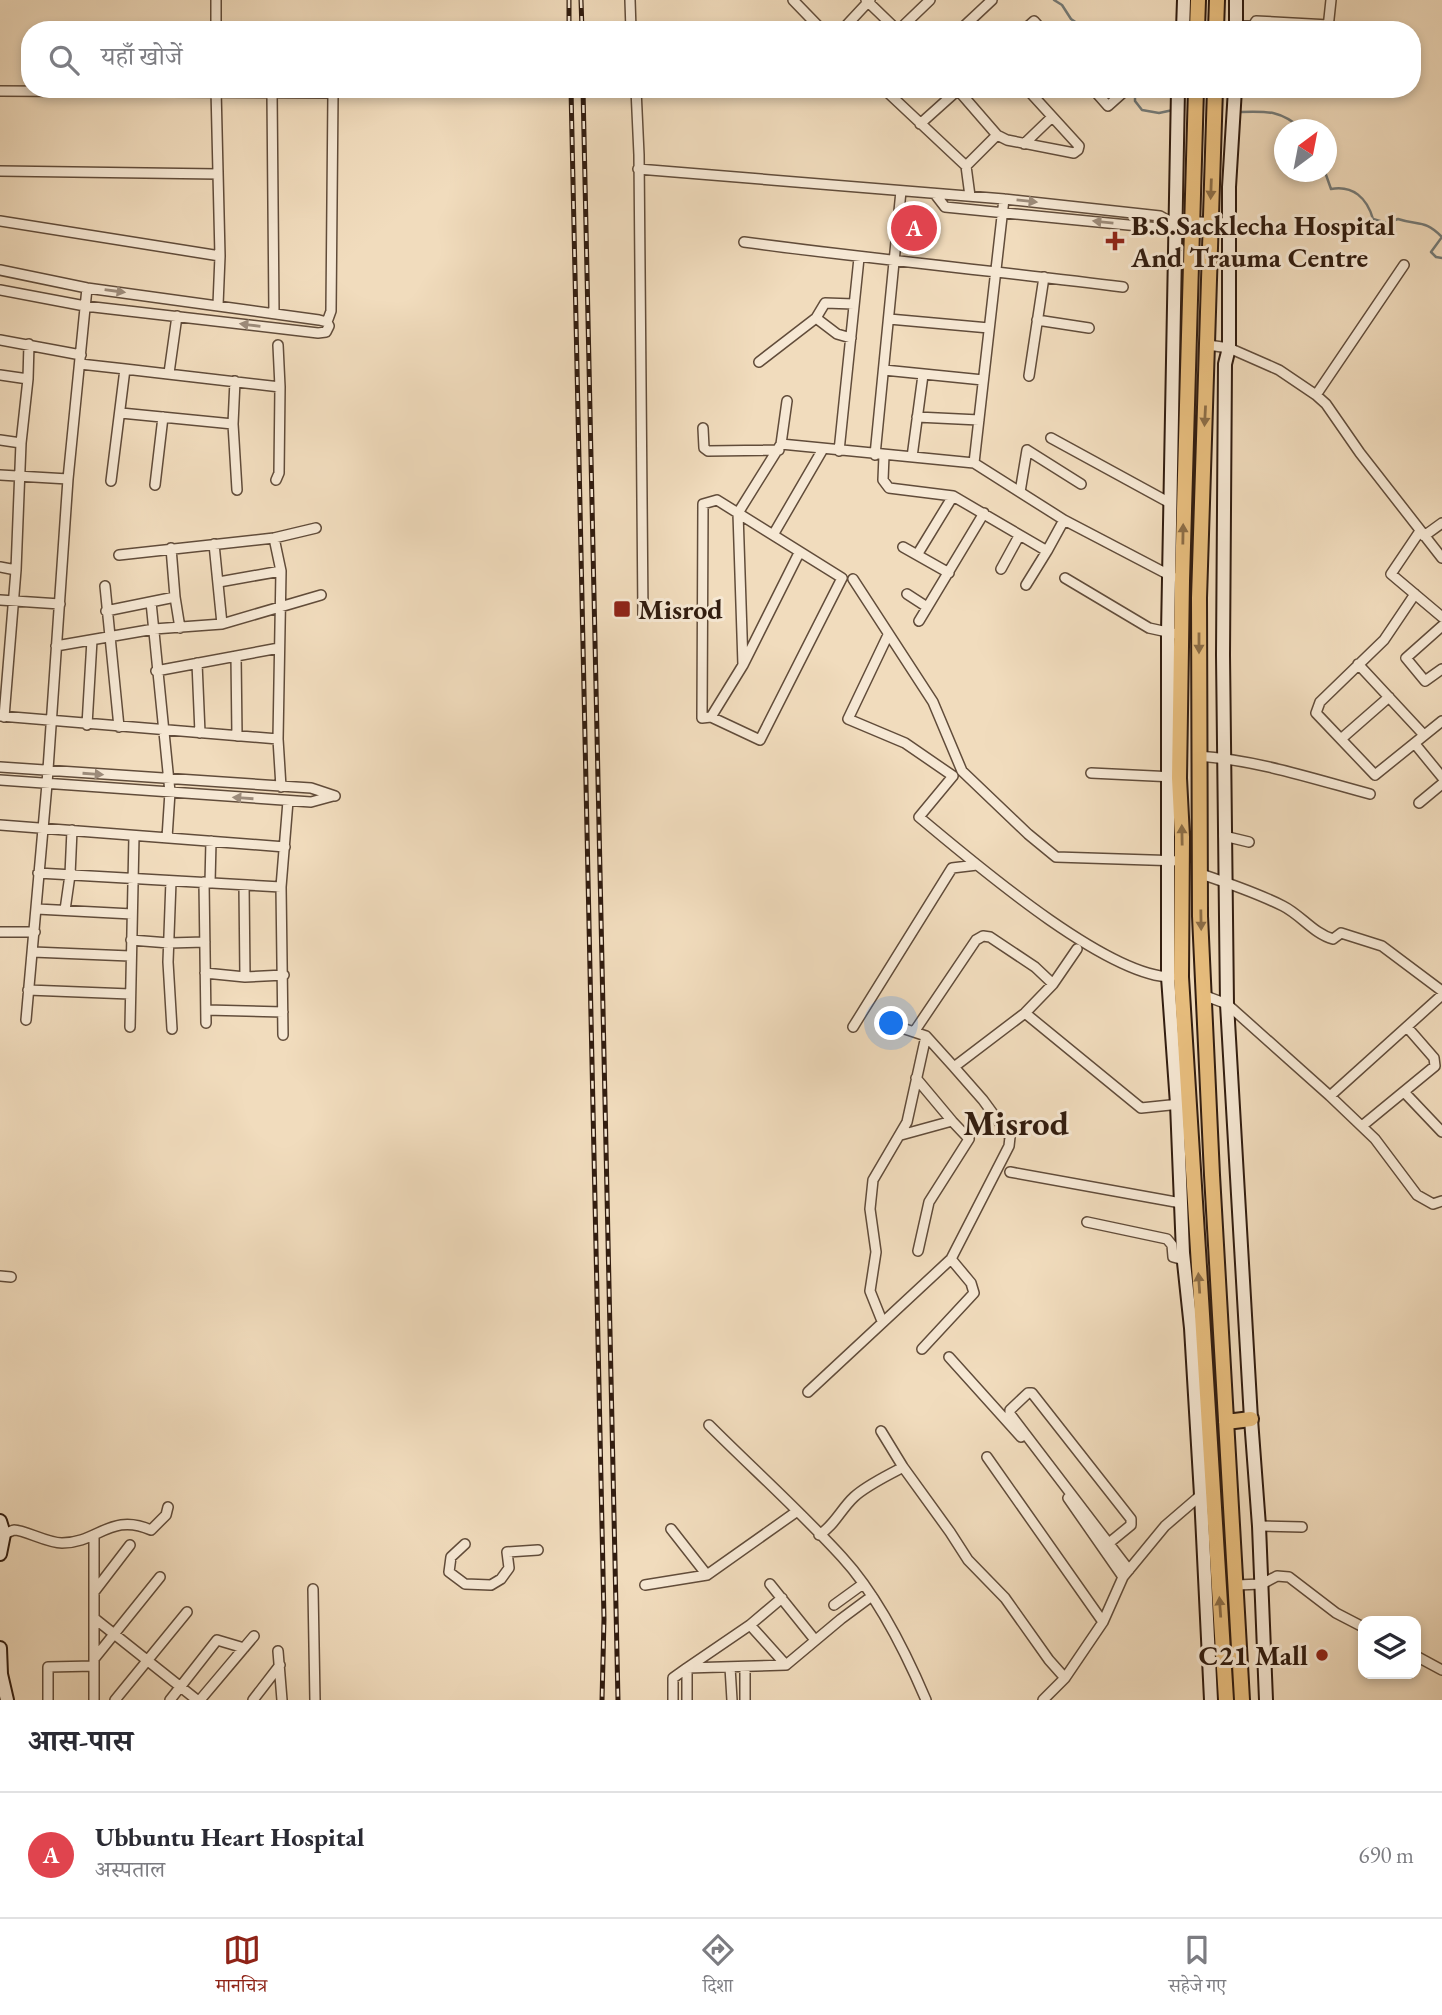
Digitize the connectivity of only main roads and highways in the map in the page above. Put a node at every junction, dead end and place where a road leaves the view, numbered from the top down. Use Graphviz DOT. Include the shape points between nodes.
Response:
graph roads {
  1 [pos="1198,0"];
  2 [pos="1217,0"];
  3 [pos="1197,21"];
  4 [pos="1216,21"];
  5 [pos="1196,98"];
  6 [pos="1214,98"];
  7 [pos="1251,1419"];
  8 [pos="1226,1422"];
  9 [pos="1226,1700"];
  10 [pos="1242,1700"];
  1 -- 3 [label="main road"];
  2 -- 4 [label="main road"];
  9 -- 5 [label="main road, one-way" via="1190,1243 1175,977 1175,578"];
  6 -- 8 [label="main road, one-way" via="1198,756 1203,995"];
  7 -- 8 [label="main road"];
  8 -- 10 [label="main road"];
}
